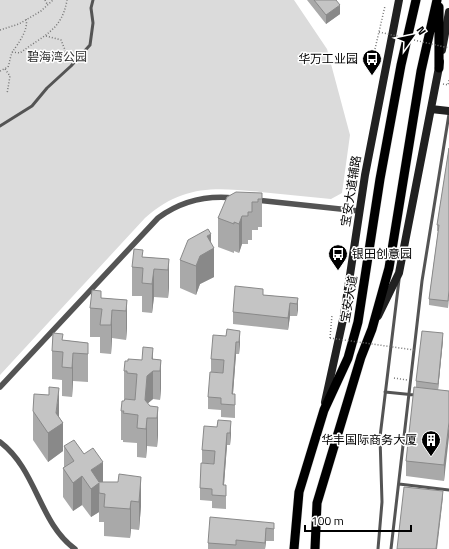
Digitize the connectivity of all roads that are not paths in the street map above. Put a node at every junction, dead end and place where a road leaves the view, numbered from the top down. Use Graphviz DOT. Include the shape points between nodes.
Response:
graph roads {
  1 [pos="93,0"];
  2 [pos="399,0"];
  3 [pos="416,0"];
  4 [pos="438,0"];
  5 [pos="449,12"];
  6 [pos="439,68"];
  7 [pos="431,109"];
  8 [pos="449,113"];
  9 [pos="0,126"];
  10 [pos="244,199"];
  11 [pos="252,200"];
  12 [pos="359,211"];
  13 [pos="399,273"];
  14 [pos="372,329"];
  15 [pos="0,387"];
  16 [pos="385,392"];
  17 [pos="409,395"];
  18 [pos="422,396"];
  19 [pos="324,410"];
  20 [pos="0,442"];
  21 [pos="399,484"];
  22 [pos="449,490"];
  23 [pos="75,549"];
  24 [pos="294,549"];
  25 [pos="315,549"];
  26 [pos="378,549"];
  27 [pos="392,549"];
  1 -- 9 [label="lane" via="90,45 32,106"];
  2 -- 12 [label="main road, 宝安大道辅路"];
  3 -- 19 [label="main road, 宝安大道" via="380,179 358,322 348,358"];
  4 -- 6 [label="main road"];
  4 -- 14 [label="main road" via="421,71 389,268"];
  5 -- 6 [label="main road"];
  6 -- 7 [label="main road"];
  7 -- 8 [label="main road"];
  7 -- 13 [label="main road"];
  8 -- 17 [label="lane" via="422,282"];
  10 -- 15 [label="street" via="201,198 183,203 158,218"];
  11 -- 12 [label="street"];
  12 -- 19 [label="main road, 宝安大道辅路" via="344,315"];
  13 -- 14 [label="main road"];
  13 -- 16 [label="lane"];
  14 -- 25 [label="main road" via="317,503"];
  16 -- 17 [label="lane"];
  16 -- 26 [label="lane" via="380,437 382,502"];
  17 -- 18 [label="lane"];
  17 -- 21 [label="lane"];
  19 -- 24 [label="main road, 宝安大道" via="299,492"];
  20 -- 23 [label="street" via="22,464 55,529"];
  21 -- 22 [label="lane"];
  21 -- 27 [label="lane"];
}
